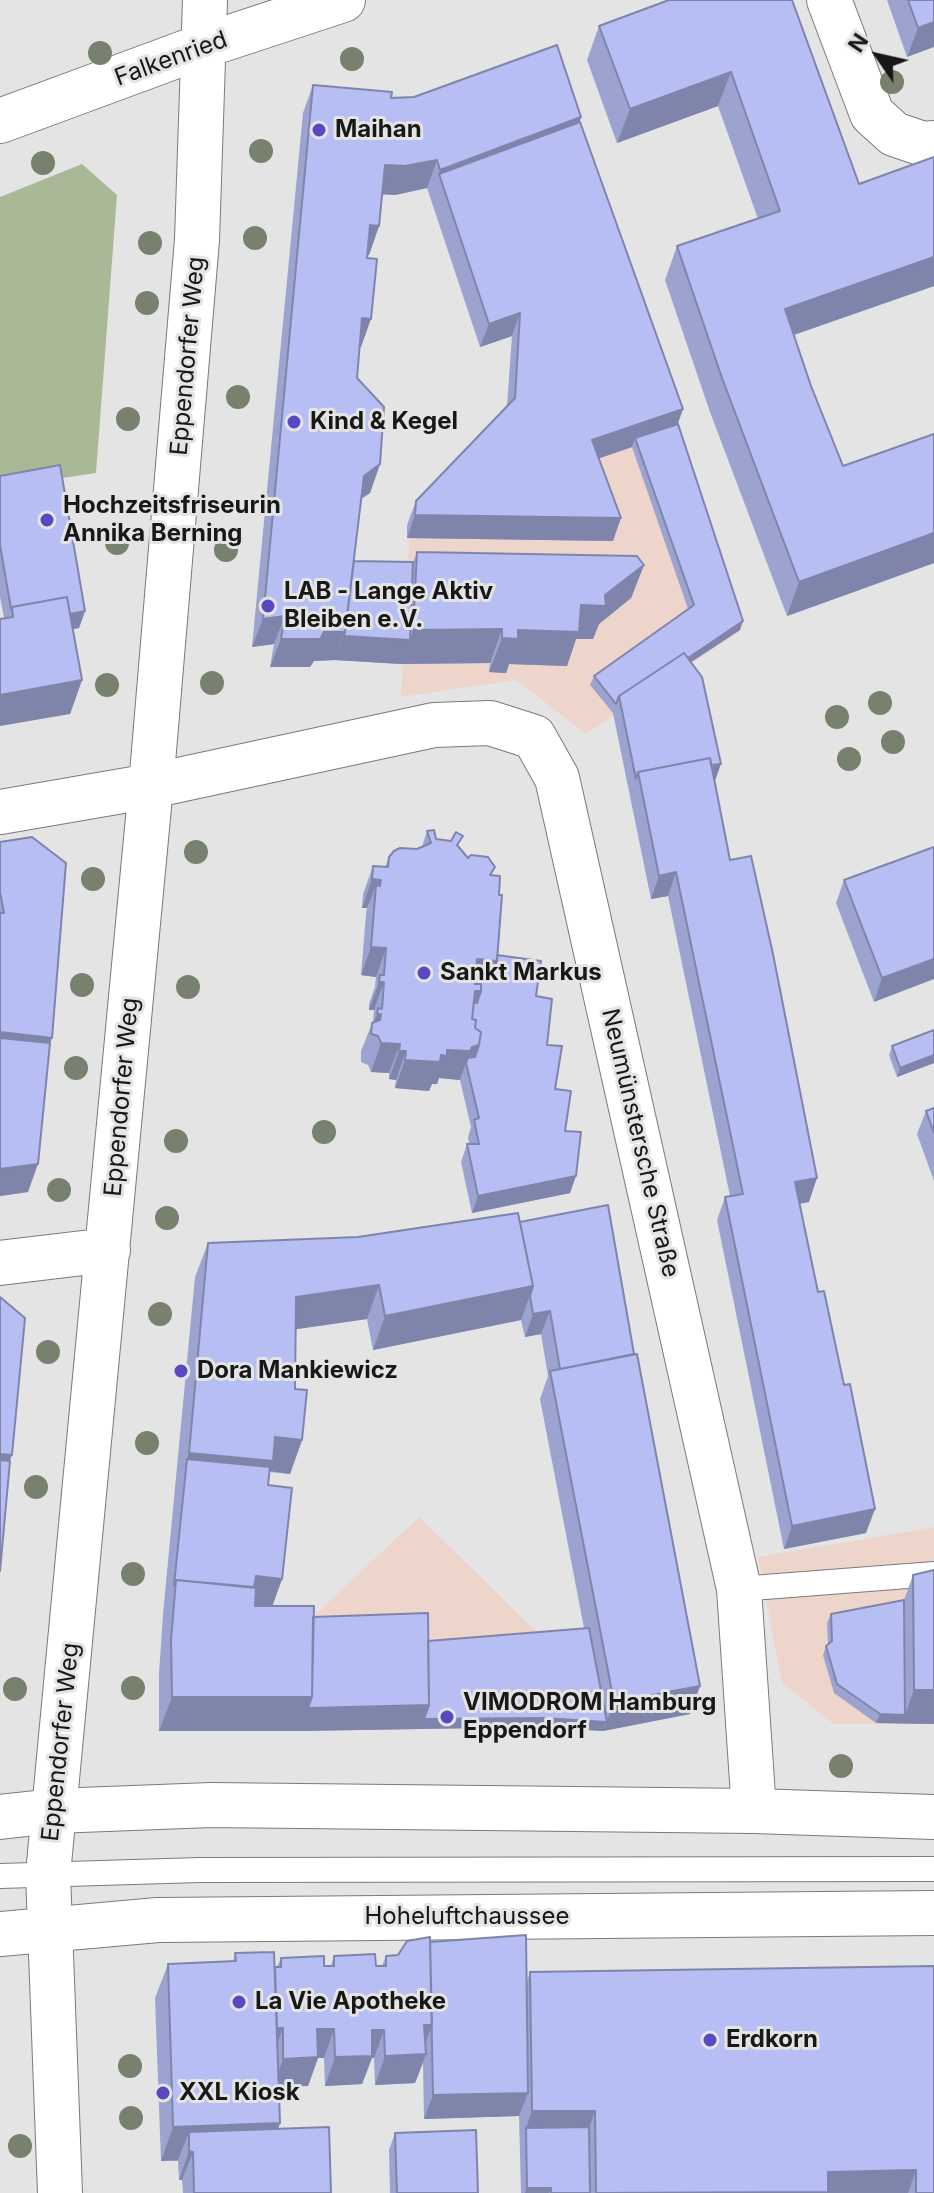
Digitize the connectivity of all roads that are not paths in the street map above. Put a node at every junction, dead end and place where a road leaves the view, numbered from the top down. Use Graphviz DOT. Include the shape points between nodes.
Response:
graph roads {
  1 [pos="205,0"];
  2 [pos="343,0"];
  3 [pos="829,0"];
  4 [pos="203,46"];
  5 [pos="0,121"];
  6 [pos="934,143"];
  7 [pos="151,786"];
  8 [pos="0,812"];
  9 [pos="108,1250"];
  10 [pos="0,1263"];
  11 [pos="934,1574"];
  12 [pos="739,1589"];
  13 [pos="54,1811"];
  14 [pos="754,1811"];
  15 [pos="0,1817"];
  16 [pos="934,1817"];
  17 [pos="934,1869"];
  18 [pos="48,1874"];
  19 [pos="0,1876"];
  20 [pos="934,1913"];
  21 [pos="49,1930"];
  22 [pos="0,1934"];
  23 [pos="60,2193"];
  1 -- 4 [label="street, Eppendorfer Weg"];
  2 -- 4 [label="street, Falkenried"];
  3 -- 6 [label="street" via="872,114 894,134"];
  4 -- 5 [label="street, Falkenried"];
  4 -- 7 [label="street, Eppendorfer Weg" via="197,240"];
  7 -- 8 [label="street, Neumünstersche Straße"];
  7 -- 9 [label="street, Eppendorfer Weg"];
  7 -- 12 [label="street, Neumünstersche Straße" via="434,725 490,723 534,737 557,778"];
  9 -- 10 [label="street"];
  9 -- 13 [label="street, Eppendorfer Weg"];
  11 -- 12 [label="lane"];
  12 -- 14 [label="street, Neumünstersche Straße"];
  13 -- 14 [label="street" via="211,1805"];
  13 -- 15 [label="street"];
  13 -- 18 [label="street, Eppendorfer Weg"];
  14 -- 16 [label="street"];
  17 -- 18 [label="lane"];
  18 -- 19 [label="lane"];
  18 -- 21 [label="street, Eppendorfer Weg"];
  20 -- 21 [label="street, Hoheluftchaussee" via="158,1920"];
  21 -- 22 [label="street, Hoheluftchaussee"];
  21 -- 23 [label="street, Eppendorfer Weg"];
}
